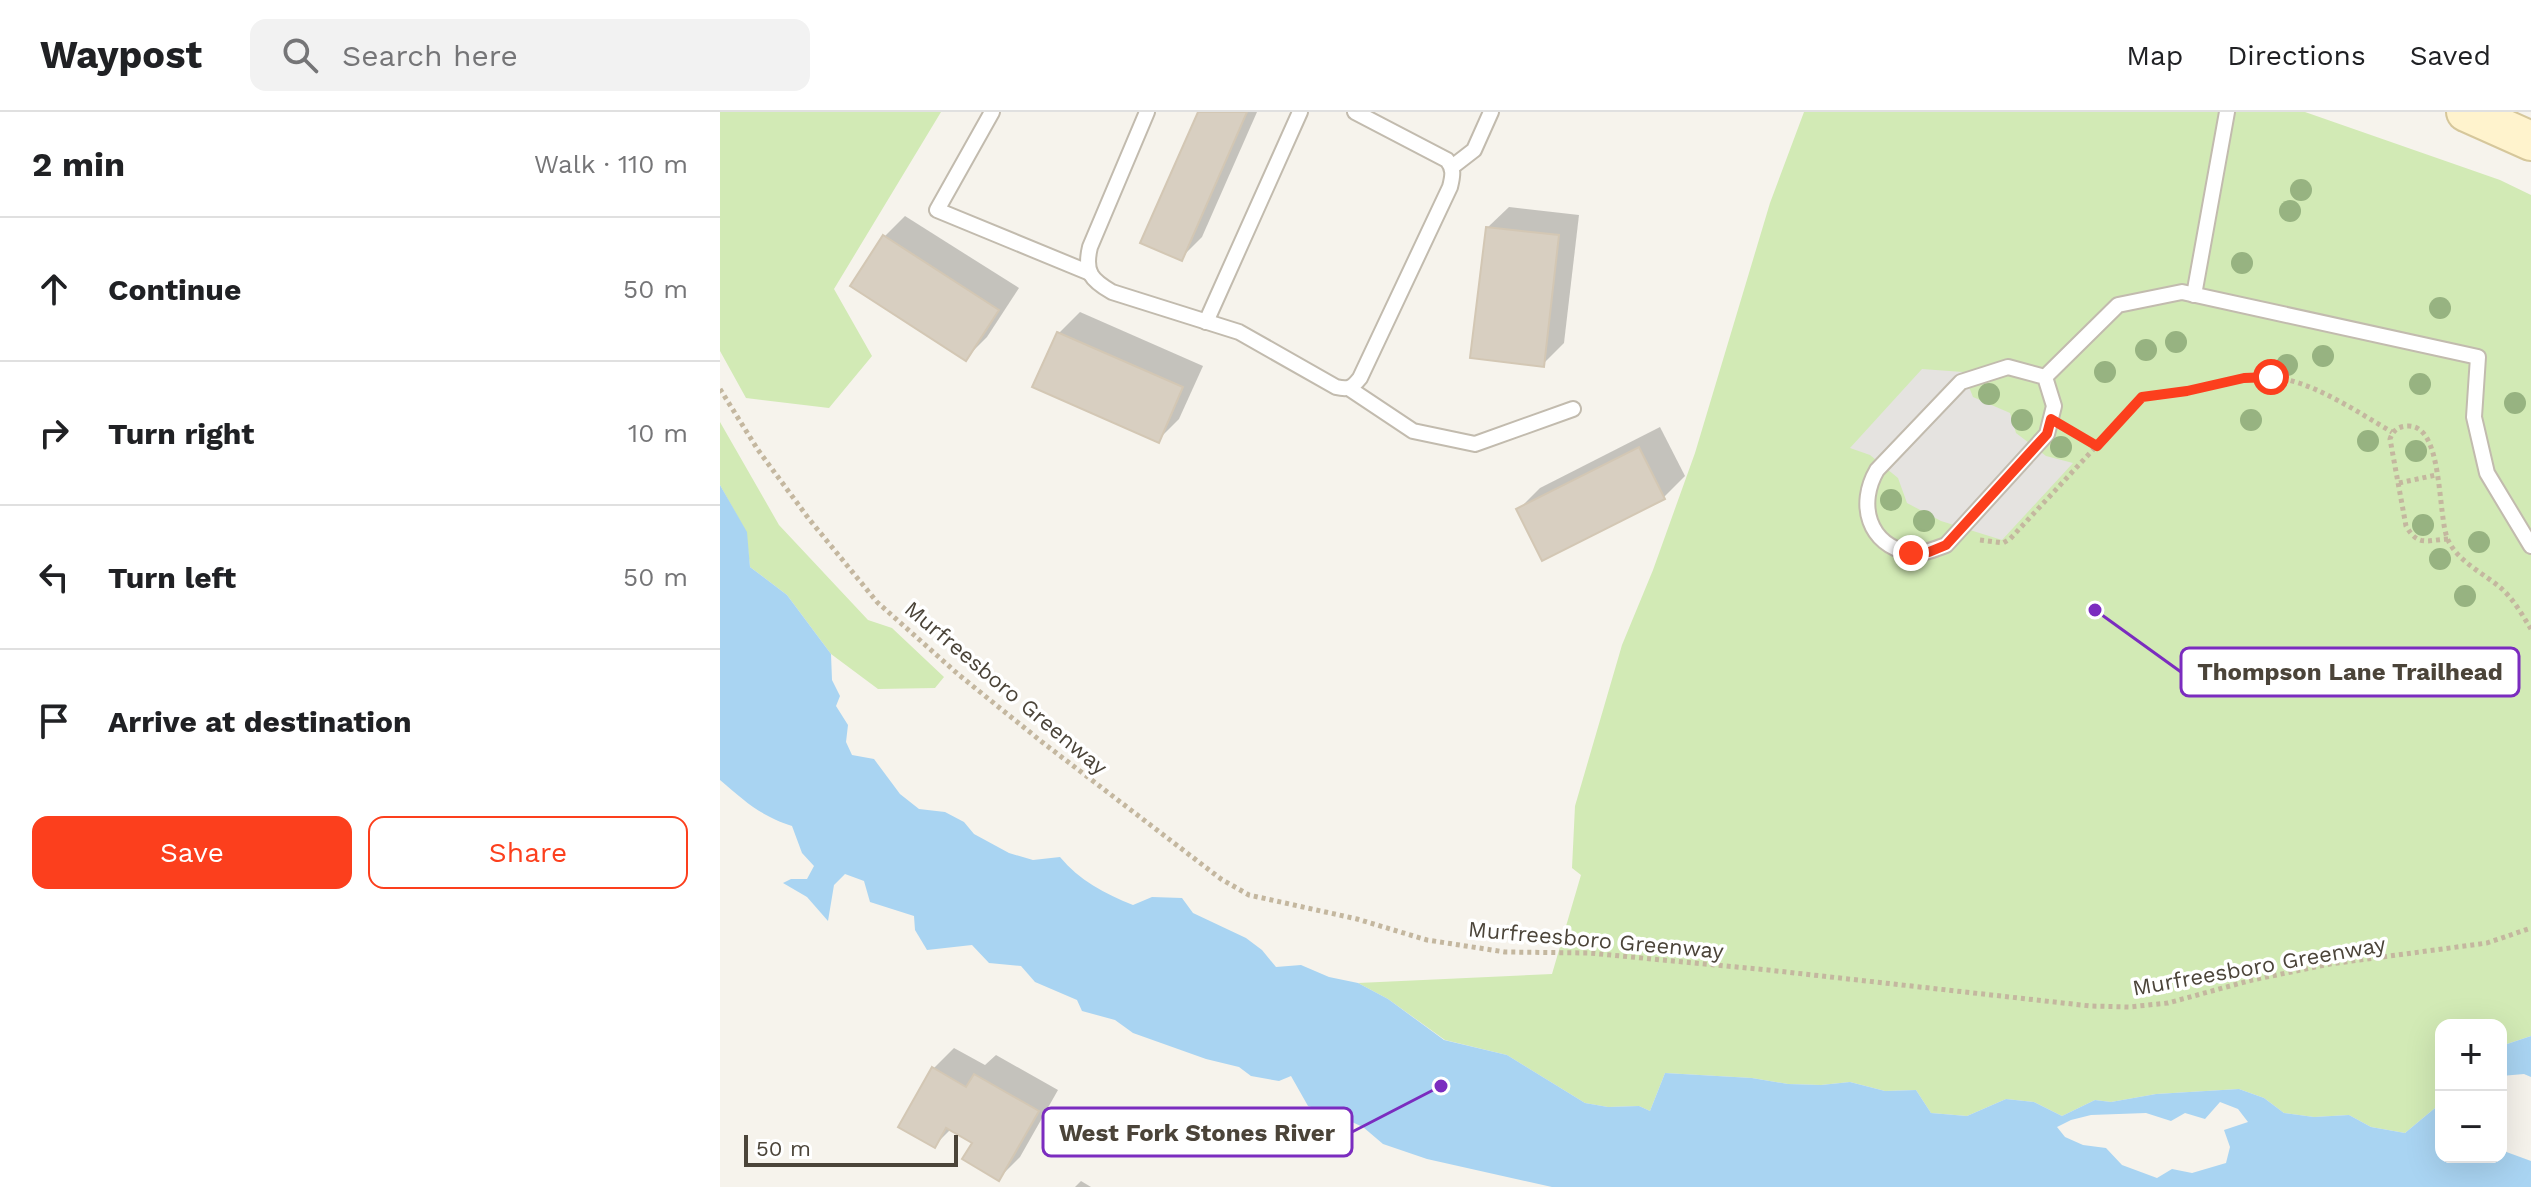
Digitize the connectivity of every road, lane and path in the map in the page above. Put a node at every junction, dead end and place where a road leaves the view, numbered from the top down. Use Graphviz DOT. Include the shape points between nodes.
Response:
graph roads {
  1 [pos="992,112"];
  2 [pos="1147,112"];
  3 [pos="1300,112"];
  4 [pos="1355,112"];
  5 [pos="1491,112"];
  6 [pos="2227,112"];
  7 [pos="2466,112"];
  8 [pos="2531,141"];
  9 [pos="1452,167"];
  10 [pos="1090,273"];
  11 [pos="2194,295"];
  12 [pos="1206,322"];
  13 [pos="2045,377"];
  14 [pos="720,389"];
  15 [pos="1350,389"];
  16 [pos="1573,409"];
  17 [pos="2051,419"];
  18 [pos="2392,432"];
  19 [pos="2097,446"];
  20 [pos="2436,475"];
  21 [pos="2399,483"];
  22 [pos="2448,539"];
  23 [pos="2529,539"];
  24 [pos="1970,543"];
  25 [pos="2531,617"];
  26 [pos="2529,626"];
  27 [pos="2531,928"];
  1 -- 10 [label="lane" via="937,210"];
  2 -- 10 [label="lane" via="1090,247"];
  3 -- 12 [label="lane"];
  4 -- 9 [label="lane" via="1436,153"];
  5 -- 9 [label="lane" via="1474,150"];
  6 -- 11 [label="lane"];
  7 -- 8 [label="main road"];
  9 -- 15 [label="lane" via="1450,187 1360,378"];
  10 -- 12 [label="lane" via="1112,292"];
  11 -- 13 [label="lane" via="2182,292 2118,305"];
  11 -- 23 [label="lane" via="2478,357 2474,417 2487,473"];
  12 -- 15 [label="lane" via="1239,332 1336,387"];
  13 -- 17 [label="lane" via="2054,406"];
  13 -- 17 [label="lane" via="2008,367 1961,382 1877,470 1868,485 1868,518 1893,546 1911,553 1946,545 2047,434"];
  14 -- 27 [label="path, Murfreesboro Greenway" via="758,450 877,602 1042,742 1249,895 1427,940 1505,952 1589,953 2103,1007 2168,1003 2330,964 2487,943"];
  15 -- 16 [label="lane" via="1413,431 1475,444"];
  17 -- 19 [label="path"];
  18 -- 19 [label="path" via="2302,385 2271,377 2244,378 2142,397"];
  18 -- 20 [label="path" via="2413,425 2425,432"];
  18 -- 22 [label="path" via="2406,526 2422,542"];
  19 -- 24 [label="path" via="2010,539"];
  20 -- 21 [label="path"];
  20 -- 22 [label="path"];
  22 -- 26 [label="path" via="2504,591"];
  25 -- 26 [label="path"];
}
